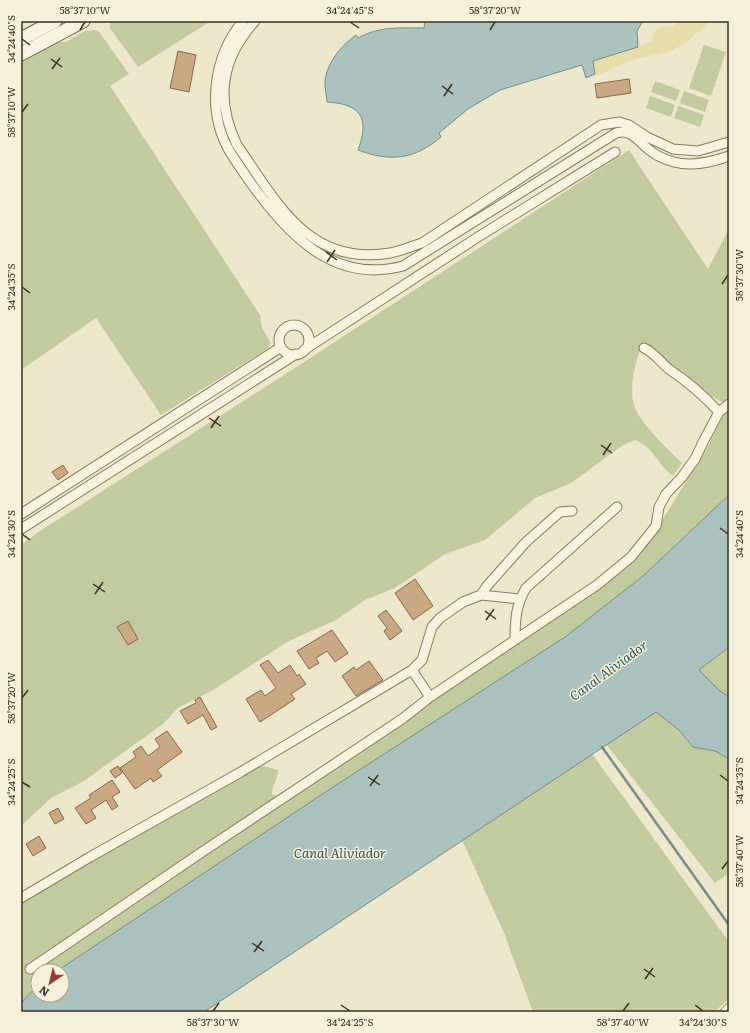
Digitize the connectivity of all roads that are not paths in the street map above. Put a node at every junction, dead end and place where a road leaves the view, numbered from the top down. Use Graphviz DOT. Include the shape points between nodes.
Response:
graph roads {
  1 [pos="55,21"];
  2 [pos="83,21"];
  3 [pos="243,21"];
  4 [pos="255,21"];
  5 [pos="21,39"];
  6 [pos="21,54"];
  7 [pos="729,142"];
  8 [pos="614,152"];
  9 [pos="729,156"];
  10 [pos="355,253"];
  11 [pos="386,254"];
  12 [pos="351,267"];
  13 [pos="385,270"];
  14 [pos="281,347"];
  15 [pos="644,348"];
  16 [pos="304,350"];
  17 [pos="296,354"];
  18 [pos="729,404"];
  19 [pos="719,412"];
  20 [pos="80,476"];
  21 [pos="87,487"];
  22 [pos="617,507"];
  23 [pos="572,512"];
  24 [pos="21,514"];
  25 [pos="21,529"];
  26 [pos="481,595"];
  27 [pos="519,599"];
  28 [pos="515,639"];
  29 [pos="412,670"];
  30 [pos="430,698"];
  31 [pos="21,898"];
  32 [pos="39,963"];
  33 [pos="729,1005"];
  34 [pos="722,1012"];
  1 -- 5 [label="main road"];
  2 -- 6 [label="main road"];
  3 -- 12 [label="street" via="223,53 215,94 219,124 230,151 256,190 289,231 312,250"];
  4 -- 10 [label="street" via="244,34 227,69 225,115 232,134 237,145 291,220 306,234 323,244"];
  7 -- 11 [label="street" via="698,151 673,149 628,125 619,122 601,125 422,243"];
  8 -- 16 [label="street"];
  9 -- 13 [label="street" via="692,164 674,162 653,153 632,134 623,130 422,255 403,266"];
  10 -- 11 [label="street"];
  10 -- 12 [label="street"];
  11 -- 13 [label="street"];
  12 -- 13 [label="street"];
  14 -- 16 [label="street" via="281,332 293,325 302,328 308,336"];
  14 -- 17 [label="street" via="286,352"];
  14 -- 20 [label="street"];
  15 -- 19 [label="street" via="682,377"];
  16 -- 17 [label="street"];
  17 -- 21 [label="street"];
  18 -- 19 [label="street"];
  19 -- 28 [label="street" via="695,459 666,494 659,507 656,526 631,557 597,585"];
  20 -- 21 [label="street"];
  20 -- 24 [label="street"];
  21 -- 25 [label="street"];
  22 -- 27 [label="street" via="526,588"];
  23 -- 26 [label="street" via="560,512 542,528"];
  26 -- 27 [label="street"];
  26 -- 29 [label="street" via="463,602 440,618 432,627 422,660"];
  27 -- 28 [label="street" via="515,615"];
  28 -- 30 [label="street"];
  29 -- 30 [label="street"];
  29 -- 31 [label="street" via="239,774"];
  30 -- 32 [label="street"];
  33 -- 34 [label="lane"];
}
